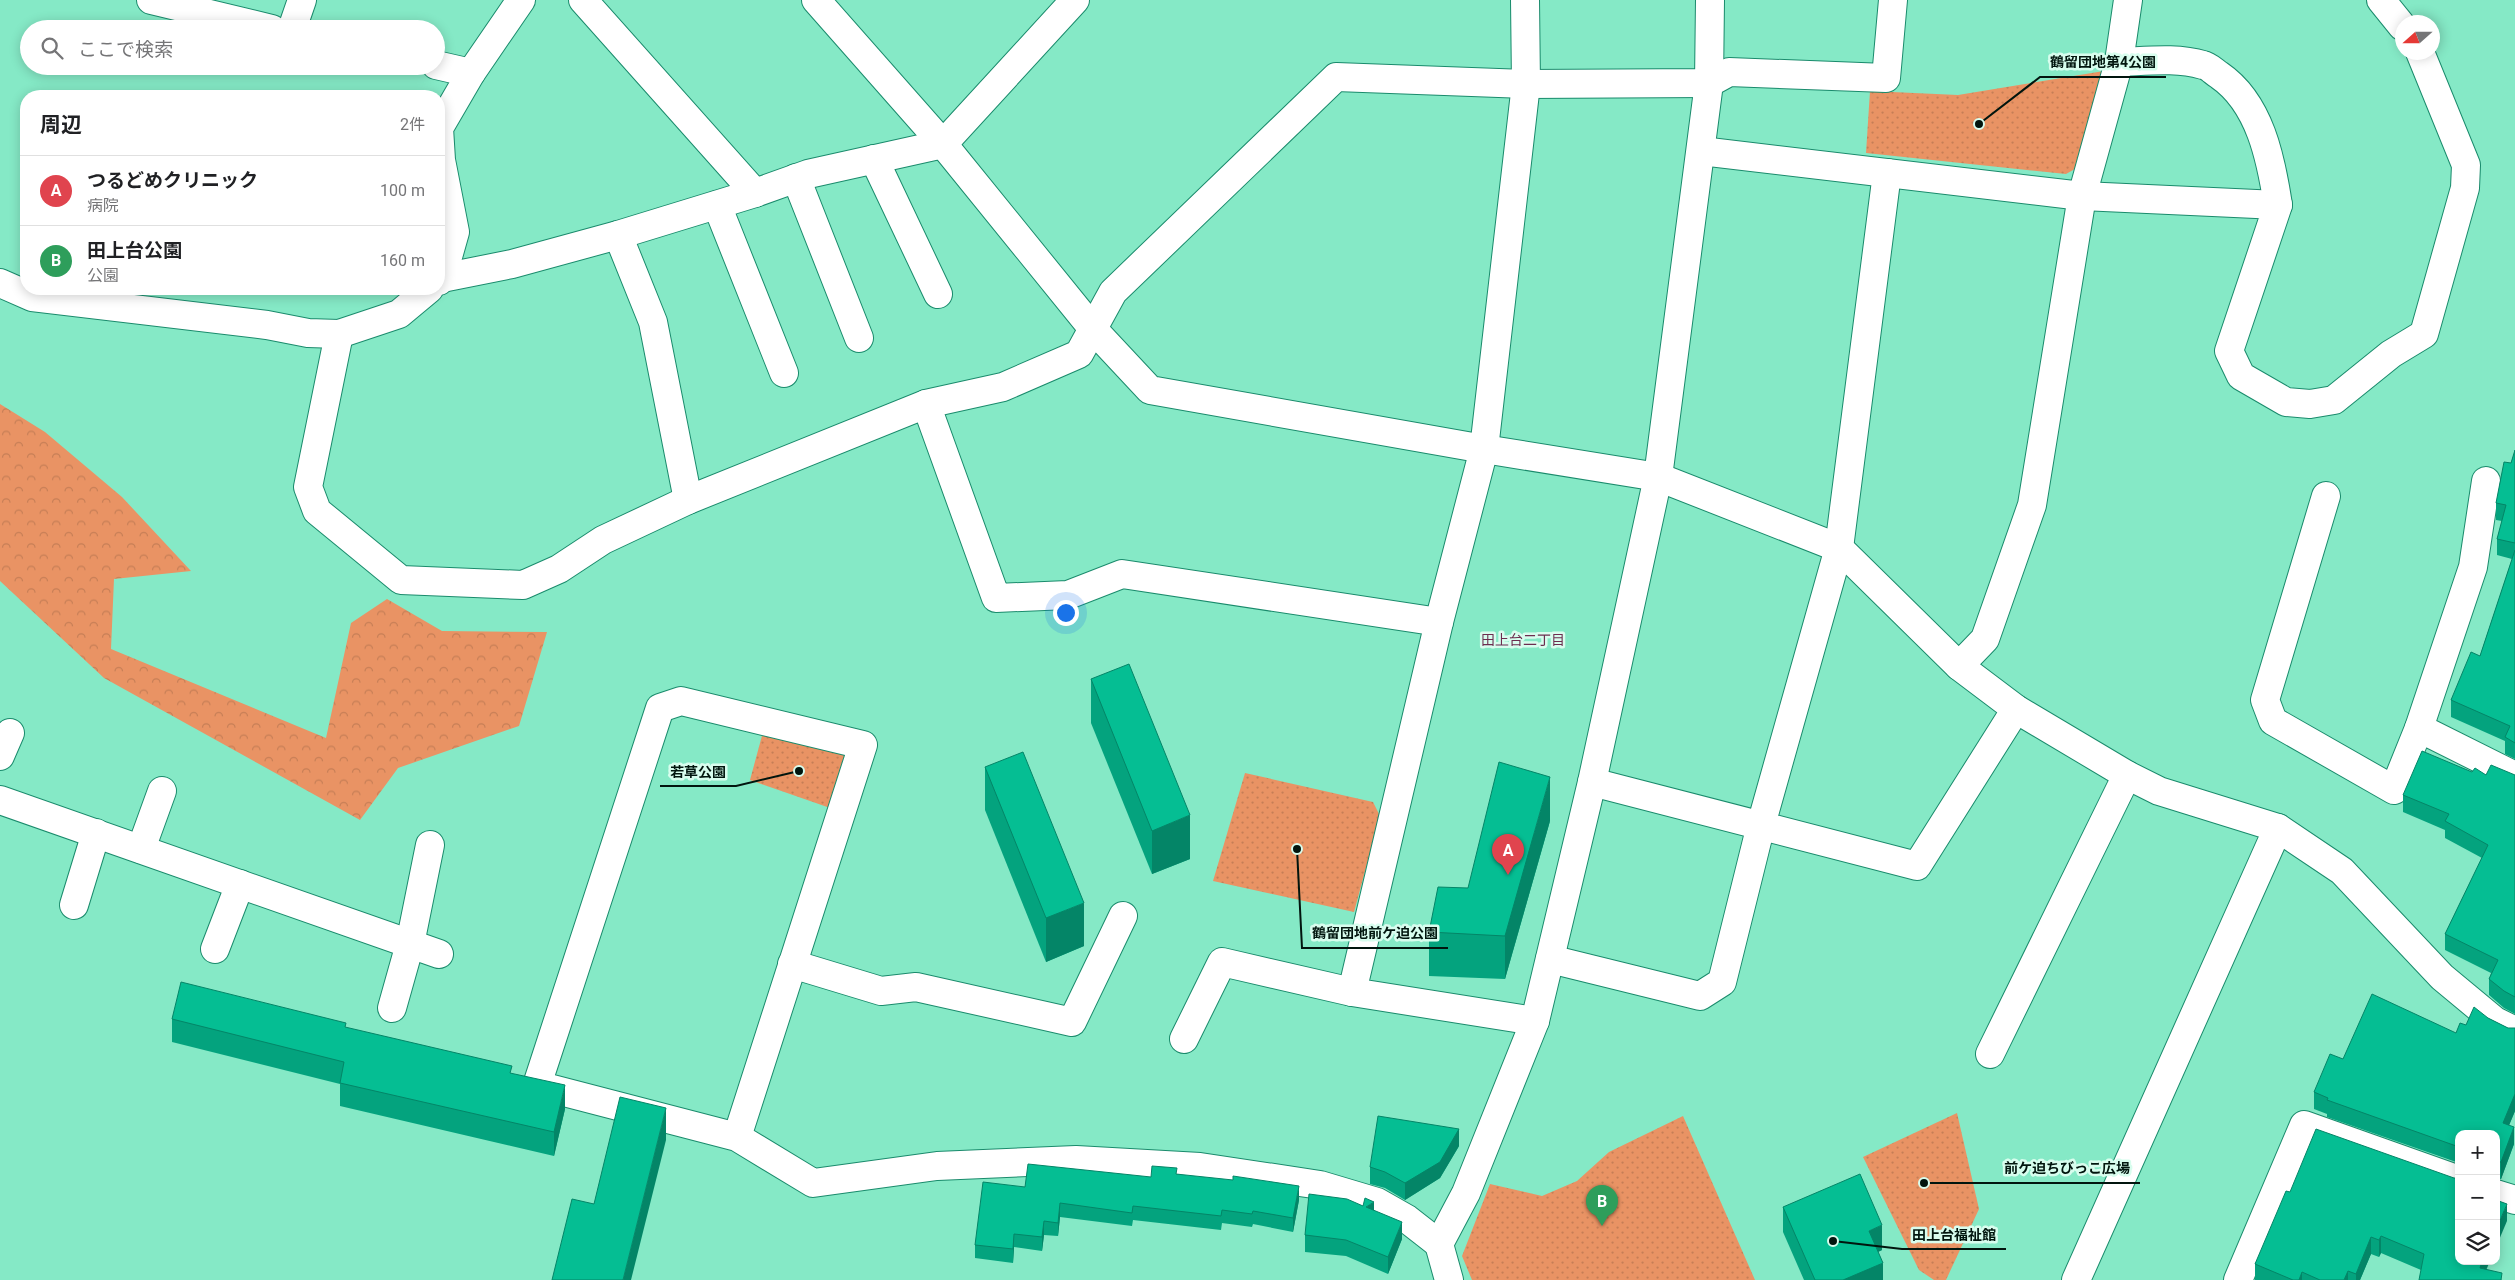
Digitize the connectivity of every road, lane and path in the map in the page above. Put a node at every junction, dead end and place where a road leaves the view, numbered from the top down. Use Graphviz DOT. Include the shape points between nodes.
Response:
graph roads {
  1 [pos="151,0"];
  2 [pos="302,0"];
  3 [pos="521,0"];
  4 [pos="583,0"];
  5 [pos="816,0"];
  6 [pos="1525,0"];
  7 [pos="1710,0"];
  8 [pos="1893,0"];
  9 [pos="2128,0"];
  10 [pos="2381,0"];
  11 [pos="1061,5"];
  12 [pos="2395,17"];
  13 [pos="234,20"];
  14 [pos="295,20"];
  15 [pos="2423,60"];
  16 [pos="2119,62"];
  17 [pos="445,67"];
  18 [pos="471,73"];
  19 [pos="1709,83"];
  20 [pos="1526,84"];
  21 [pos="445,118"];
  22 [pos="943,144"];
  23 [pos="1701,152"];
  24 [pos="874,160"];
  25 [pos="1887,173"];
  26 [pos="796,178"];
  27 [pos="445,182"];
  28 [pos="755,193"];
  29 [pos="2082,196"];
  30 [pos="717,205"];
  31 [pos="2278,205"];
  32 [pos="618,235"];
  33 [pos="445,258"];
  34 [pos="445,280"];
  35 [pos="0,283"];
  36 [pos="20,292"];
  37 [pos="938,294"];
  38 [pos="27,295"];
  39 [pos="422,295"];
  40 [pos="1093,329"];
  41 [pos="339,334"];
  42 [pos="859,338"];
  43 [pos="784,373"];
  44 [pos="926,404"];
  45 [pos="1484,449"];
  46 [pos="1658,477"];
  47 [pos="2486,481"];
  48 [pos="2326,496"];
  49 [pos="688,500"];
  50 [pos="1839,548"];
  51 [pos="1439,622"];
  52 [pos="1959,666"];
  53 [pos="2016,709"];
  54 [pos="2419,728"];
  55 [pos="2127,775"];
  56 [pos="2515,776"];
  57 [pos="1592,782"];
  58 [pos="162,792"];
  59 [pos="0,800"];
  60 [pos="1761,825"];
  61 [pos="2278,828"];
  62 [pos="96,834"];
  63 [pos="430,845"];
  64 [pos="141,849"];
  65 [pos="240,884"];
  66 [pos="74,906"];
  67 [pos="1123,916"];
  68 [pos="410,944"];
  69 [pos="215,949"];
  70 [pos="439,954"];
  71 [pos="1550,959"];
  72 [pos="792,964"];
  73 [pos="1352,992"];
  74 [pos="392,1008"];
  75 [pos="1535,1021"];
  76 [pos="2515,1031"];
  77 [pos="1184,1039"];
  78 [pos="1990,1054"];
  79 [pos="738,1137"];
  80 [pos="2455,1179"];
  81 [pos="2500,1195"];
  82 [pos="2515,1200"];
  83 [pos="1439,1244"];
  84 [pos="1449,1280"];
  85 [pos="2076,1280"];
  86 [pos="2238,1280"];
  1 -- 13 [label="street"];
  2 -- 14 [label="street"];
  3 -- 18 [label="street"];
  4 -- 28 [label="street"];
  5 -- 22 [label="street"];
  6 -- 20 [label="street"];
  7 -- 19 [label="street"];
  8 -- 19 [label="street" via="1886,78 1728,72"];
  9 -- 16 [label="street"];
  10 -- 12 [label="street"];
  11 -- 22 [label="street"];
  15 -- 31 [label="street" via="2466,166 2465,188 2424,334 2391,354 2334,400 2310,404 2286,402 2241,376 2229,351"];
  16 -- 29 [label="street"];
  16 -- 31 [label="street" via="2177,60 2205,65 2226,80 2242,96 2262,136"];
  17 -- 18 [label="street"];
  18 -- 21 [label="street"];
  19 -- 20 [label="street"];
  19 -- 23 [label="street"];
  20 -- 40 [label="street" via="1336,77 1112,292"];
  20 -- 45 [label="street"];
  22 -- 24 [label="street"];
  22 -- 40 [label="street"];
  23 -- 25 [label="street"];
  23 -- 46 [label="street"];
  24 -- 26 [label="street"];
  24 -- 37 [label="street"];
  25 -- 29 [label="street"];
  25 -- 50 [label="street"];
  26 -- 28 [label="street"];
  26 -- 42 [label="street"];
  27 -- 33 [label="street" via="454,232"];
  28 -- 30 [label="street"];
  29 -- 31 [label="street"];
  29 -- 52 [label="street" via="2032,505 1985,639"];
  30 -- 32 [label="street"];
  30 -- 43 [label="street"];
  32 -- 34 [label="street"];
  32 -- 49 [label="street" via="653,322"];
  35 -- 36 [label="street"];
  38 -- 41 [label="street" via="308,333"];
  39 -- 41 [label="street" via="399,314"];
  40 -- 44 [label="street" via="1079,354 1003,387"];
  40 -- 45 [label="street" via="1150,390"];
  41 -- 49 [label="street" via="308,487 316,511 401,580 522,585 559,569 603,540"];
  44 -- 49 [label="street"];
  44 -- 51 [label="street" via="996,598 1068,595 1122,574"];
  45 -- 46 [label="street"];
  45 -- 51 [label="street"];
  46 -- 50 [label="street"];
  46 -- 57 [label="street"];
  47 -- 54 [label="street" via="2473,567"];
  48 -- 54 [label="street" via="2265,700 2273,721 2394,790"];
  50 -- 52 [label="street"];
  50 -- 60 [label="street"];
  51 -- 73 [label="street"];
  52 -- 53 [label="street"];
  53 -- 55 [label="street"];
  53 -- 60 [label="street" via="1917,866"];
  54 -- 56 [label="street"];
  55 -- 61 [label="street" via="2158,791"];
  55 -- 78 [label="street"];
  57 -- 60 [label="street"];
  57 -- 71 [label="street"];
  58 -- 64 [label="street"];
  59 -- 62 [label="street"];
  60 -- 71 [label="street" via="1722,982 1700,996"];
  61 -- 76 [label="street" via="2342,871 2442,977 2495,1021"];
  61 -- 85 [label="street"];
  62 -- 64 [label="street"];
  62 -- 66 [label="street"];
  63 -- 68 [label="street"];
  64 -- 65 [label="street"];
  65 -- 68 [label="street"];
  65 -- 69 [label="street"];
  67 -- 72 [label="street" via="1072,1022 916,987 881,991"];
  68 -- 70 [label="street"];
  68 -- 74 [label="street"];
  71 -- 75 [label="street"];
  72 -- 79 [label="street"];
  72 -- 79 [label="street" via="863,745 681,701 660,708 537,1085"];
  73 -- 75 [label="street"];
  73 -- 77 [label="street" via="1222,962"];
  75 -- 83 [label="street" via="1466,1193"];
  79 -- 83 [label="street" via="813,1183 937,1166 1076,1160 1200,1167 1320,1185 1377,1202"];
  80 -- 86 [label="street" via="2304,1124"];
  81 -- 82 [label="street"];
  83 -- 84 [label="street"];
}
